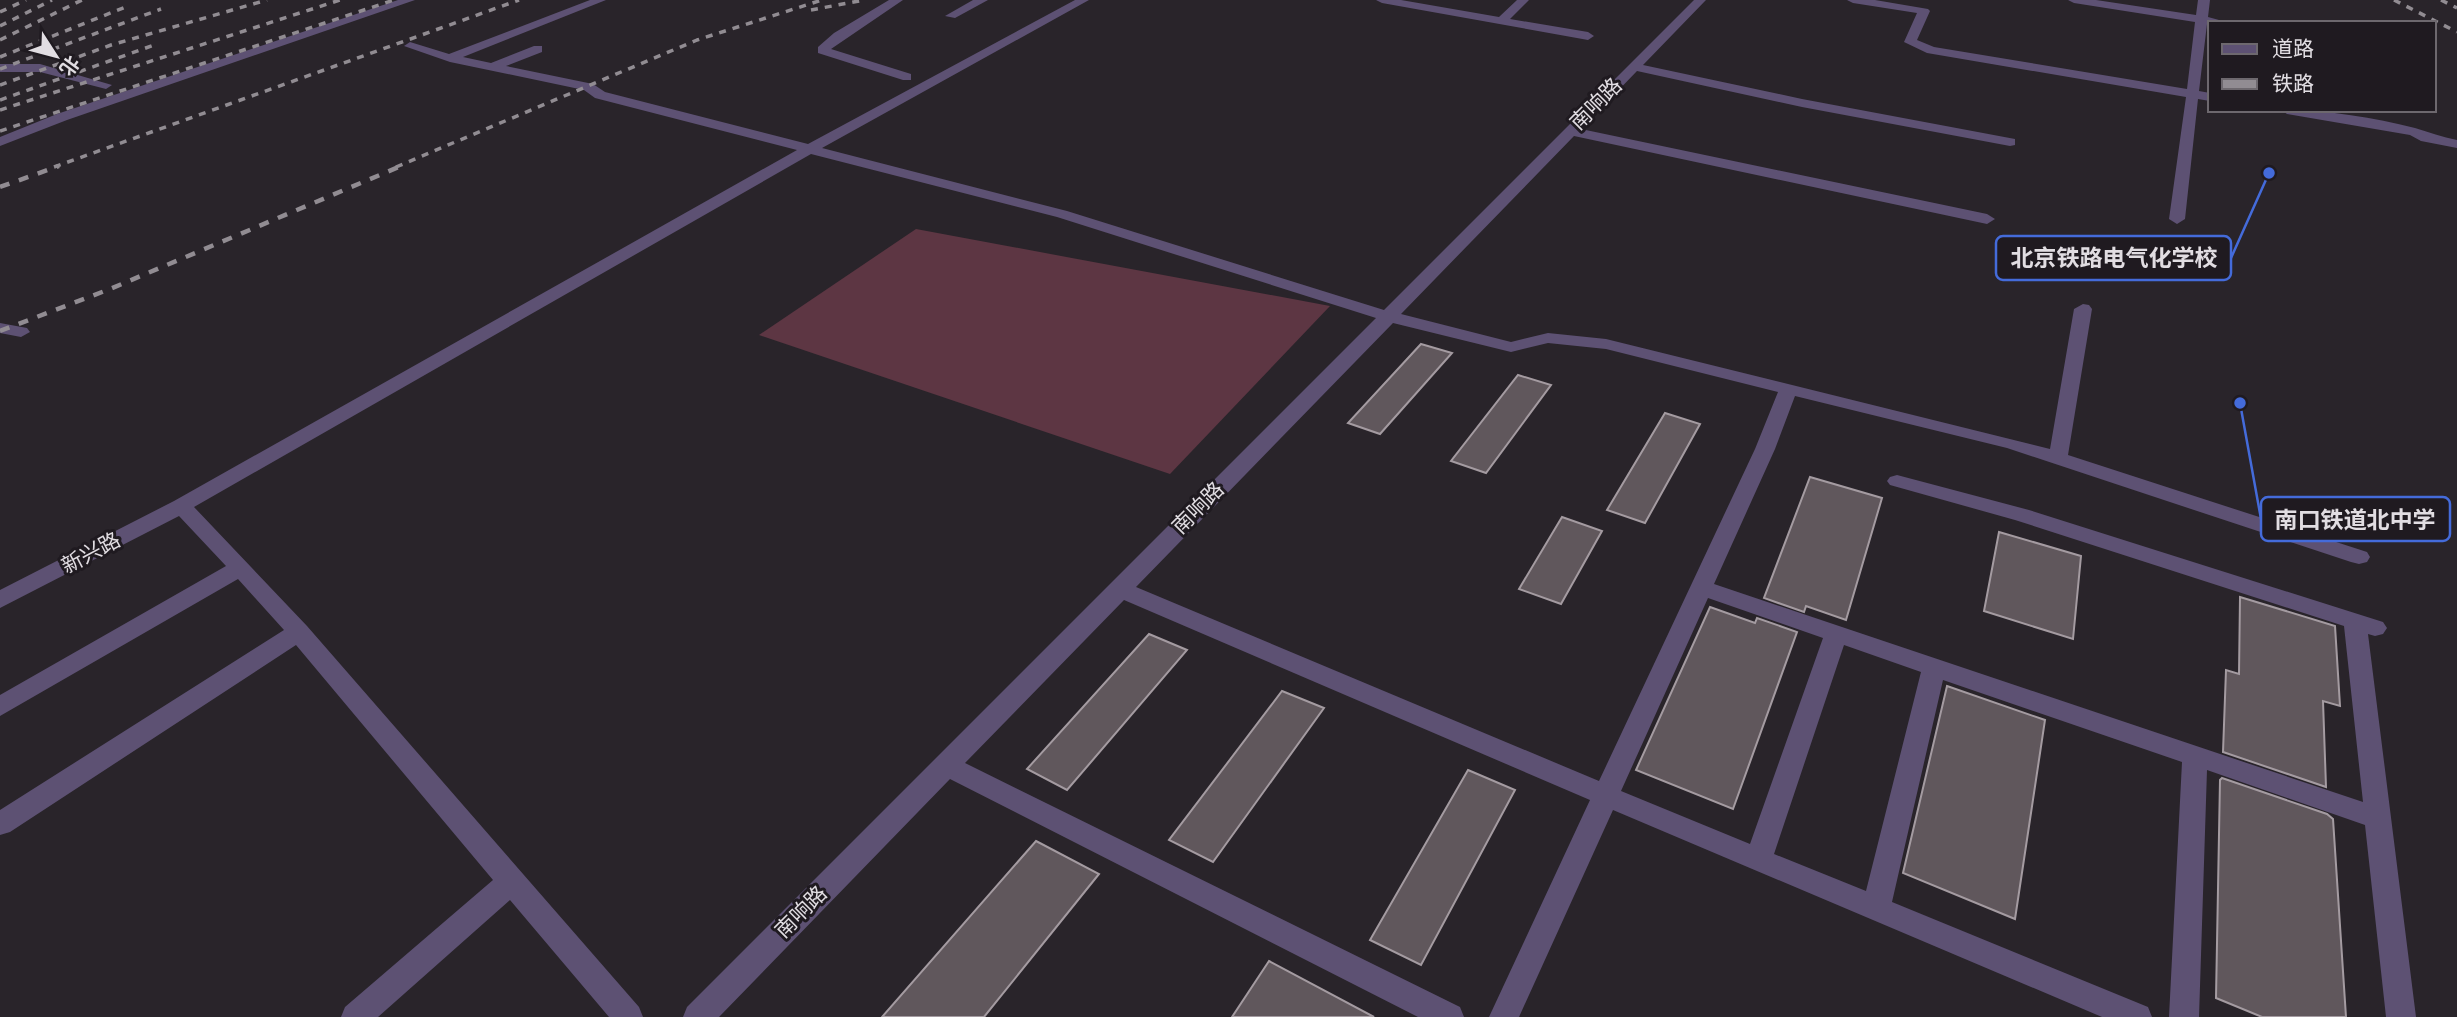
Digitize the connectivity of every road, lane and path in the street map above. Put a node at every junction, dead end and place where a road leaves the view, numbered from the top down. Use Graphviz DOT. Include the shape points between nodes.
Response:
graph roads {
  1 [pos="409,0"];
  2 [pos="600,0"];
  3 [pos="897,0"];
  4 [pos="958,0"];
  5 [pos="1083,0"];
  6 [pos="1382,0"];
  7 [pos="1523,0"];
  8 [pos="1699,0"];
  9 [pos="1853,0"];
  10 [pos="2074,0"];
  11 [pos="2204,0"];
  12 [pos="978,2"];
  13 [pos="1928,6"];
  14 [pos="951,16"];
  15 [pos="2202,19"];
  16 [pos="1502,21"];
  17 [pos="2213,21"];
  18 [pos="1588,36"];
  19 [pos="410,46"];
  20 [pos="538,49"];
  21 [pos="450,58"];
  22 [pos="492,67"];
  23 [pos="0,68"];
  24 [pos="1639,68"];
  25 [pos="906,77"];
  26 [pos="106,85"];
  27 [pos="2193,94"];
  28 [pos="2208,97"];
  29 [pos="2303,112"];
  30 [pos="1569,131"];
  31 [pos="0,142"];
  32 [pos="2010,142"];
  33 [pos="2457,144"];
  34 [pos="812,148"];
  35 [pos="1987,219"];
  36 [pos="2177,219"];
  37 [pos="2083,309"];
  38 [pos="1387,316"];
  39 [pos="0,328"];
  40 [pos="21,332"];
  41 [pos="1788,389"];
  42 [pos="2058,458"];
  43 [pos="1897,481"];
  44 [pos="181,506"];
  45 [pos="2360,557"];
  46 [pos="241,567"];
  47 [pos="1701,588"];
  48 [pos="1119,589"];
  49 [pos="0,600"];
  50 [pos="299,632"];
  51 [pos="1836,634"];
  52 [pos="1934,667"];
  53 [pos="0,707"];
  54 [pos="2195,757"];
  55 [pos="946,765"];
  56 [pos="1605,797"];
  57 [pos="2378,818"];
  58 [pos="0,824"];
  59 [pos="1759,858"];
  60 [pos="512,881"];
  61 [pos="1876,909"];
  62 [pos="356,1017"];
  63 [pos="628,1017"];
  64 [pos="698,1017"];
  65 [pos="1449,1017"];
  66 [pos="1504,1017"];
  67 [pos="2137,1017"];
  68 [pos="2183,1017"];
  69 [pos="2402,1017"];
  1 -- 31 [label="street"];
  2 -- 21 [label="street"];
  3 -- 25 [label="street" via="821,50"];
  4 -- 12 [label="street"];
  5 -- 34 [label="street, 新兴路"];
  6 -- 16 [label="street"];
  7 -- 16 [label="street"];
  8 -- 30 [label="street, 南响路"];
  9 -- 13 [label="street"];
  10 -- 15 [label="street"];
  11 -- 15 [label="street"];
  12 -- 14 [label="street"];
  13 -- 27 [label="street" via="1910,43"];
  15 -- 17 [label="street"];
  15 -- 27 [label="street"];
  16 -- 18 [label="street"];
  19 -- 21 [label="street"];
  20 -- 22 [label="street"];
  21 -- 22 [label="street"];
  22 -- 34 [label="street" via="587,87"];
  23 -- 26 [label="street" via="40,68"];
  24 -- 32 [label="street"];
  27 -- 28 [label="street"];
  27 -- 36 [label="street"];
  29 -- 33 [label="street" via="2413,126 2426,138"];
  30 -- 35 [label="street"];
  30 -- 38 [label="street, 南响路"];
  34 -- 38 [label="street" via="1062,214"];
  34 -- 44 [label="street, 新兴路"];
  37 -- 42 [label="street"];
  38 -- 41 [label="street" via="1511,347 1548,338 1606,344"];
  38 -- 48 [label="street, 南响路"];
  39 -- 40 [label="street"];
  41 -- 42 [label="street"];
  41 -- 47 [label="street" via="1766,449"];
  42 -- 45 [label="street"];
  43 -- 57 [label="street" via="2022,515 2365,624"];
  44 -- 46 [label="street"];
  44 -- 49 [label="street, 新兴路"];
  46 -- 50 [label="street"];
  46 -- 53 [label="street"];
  47 -- 51 [label="street"];
  47 -- 56 [label="street"];
  48 -- 55 [label="street, 南响路"];
  48 -- 56 [label="street"];
  50 -- 58 [label="street"];
  50 -- 60 [label="street"];
  51 -- 52 [label="street"];
  51 -- 59 [label="street"];
  52 -- 54 [label="street"];
  52 -- 61 [label="street"];
  54 -- 57 [label="street"];
  54 -- 68 [label="street"];
  55 -- 64 [label="street, 南响路"];
  55 -- 65 [label="street"];
  56 -- 59 [label="street"];
  56 -- 66 [label="street"];
  57 -- 69 [label="street"];
  59 -- 61 [label="street"];
  60 -- 62 [label="street"];
  60 -- 63 [label="street"];
  61 -- 67 [label="street"];
}
